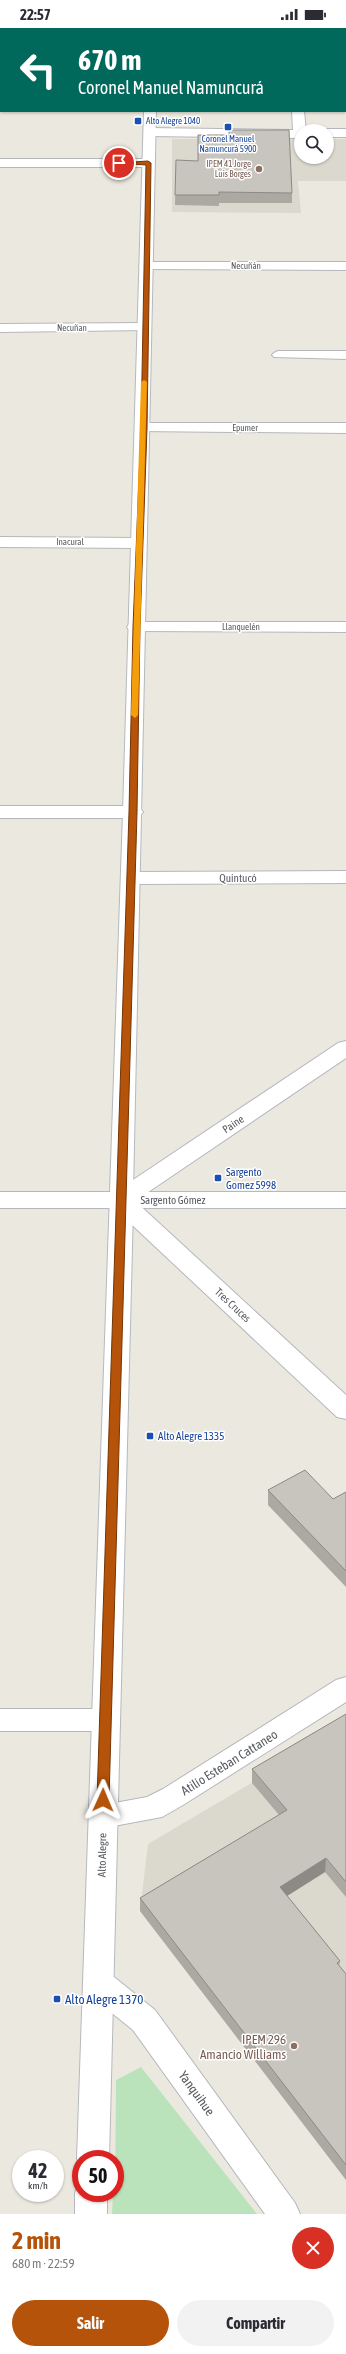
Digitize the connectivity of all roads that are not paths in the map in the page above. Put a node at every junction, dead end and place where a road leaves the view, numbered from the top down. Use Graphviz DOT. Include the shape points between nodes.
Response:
graph roads {
  1 [pos="150,112"];
  2 [pos="298,112"];
  3 [pos="299,124"];
  4 [pos="150,132"];
  5 [pos="334,133"];
  6 [pos="346,133"];
  7 [pos="294,134"];
  8 [pos="0,163"];
  9 [pos="148,163"];
  10 [pos="146,266"];
  11 [pos="346,266"];
  12 [pos="144,327"];
  13 [pos="0,328"];
  14 [pos="278,355"];
  15 [pos="346,355"];
  16 [pos="144,428"];
  17 [pos="346,428"];
  18 [pos="0,542"];
  19 [pos="139,543"];
  20 [pos="136,627"];
  21 [pos="346,627"];
  22 [pos="0,812"];
  23 [pos="133,812"];
  24 [pos="346,877"];
  25 [pos="131,878"];
  26 [pos="346,1048"];
  27 [pos="0,1200"];
  28 [pos="120,1200"];
  29 [pos="346,1200"];
  30 [pos="346,1410"];
  31 [pos="346,1688"];
  32 [pos="0,1720"];
  33 [pos="104,1720"];
  34 [pos="103,1816"];
  35 [pos="98,1983"];
  36 [pos="93,2150"];
  37 [pos="92,2202"];
  38 [pos="91,2214"];
  39 [pos="284,2214"];
  1 -- 4 [label="main road, Alto Alegre"];
  2 -- 3 [label="main road"];
  4 -- 7 [label="main road"];
  4 -- 9 [label="main road, Alto Alegre"];
  5 -- 6 [label="main road"];
  8 -- 9 [label="main road"];
  9 -- 10 [label="main road, Alto Alegre"];
  10 -- 11 [label="main road, Necuñán"];
  10 -- 12 [label="main road, Alto Alegre"];
  12 -- 13 [label="main road, Necuñan"];
  12 -- 16 [label="main road, Alto Alegre"];
  14 -- 15 [label="lane"];
  16 -- 17 [label="main road, Epumer"];
  16 -- 19 [label="main road, Alto Alegre"];
  18 -- 19 [label="main road, Inacural"];
  19 -- 20 [label="main road, Alto Alegre"];
  20 -- 21 [label="main road, Llanquelén"];
  20 -- 23 [label="main road, Alto Alegre"];
  22 -- 23 [label="main road"];
  23 -- 25 [label="main road, Alto Alegre"];
  24 -- 25 [label="main road, Quintucó"];
  25 -- 28 [label="main road, Alto Alegre"];
  26 -- 28 [label="main road, Paine"];
  27 -- 28 [label="main road, Sargento Gómez"];
  28 -- 29 [label="main road, Sargento Gómez"];
  28 -- 30 [label="main road, Tres Cruces"];
  28 -- 33 [label="main road, Alto Alegre"];
  31 -- 34 [label="main road, Atilio Esteban Cattaneo" via="173,1797 152,1808"];
  32 -- 33 [label="main road"];
  33 -- 34 [label="main road, Alto Alegre"];
  34 -- 35 [label="main road, Alto Alegre"];
  35 -- 36 [label="main road, Alto Alegre"];
  35 -- 39 [label="main road, Yanquihue" via="144,2020"];
  37 -- 38 [label="main road"];
}
